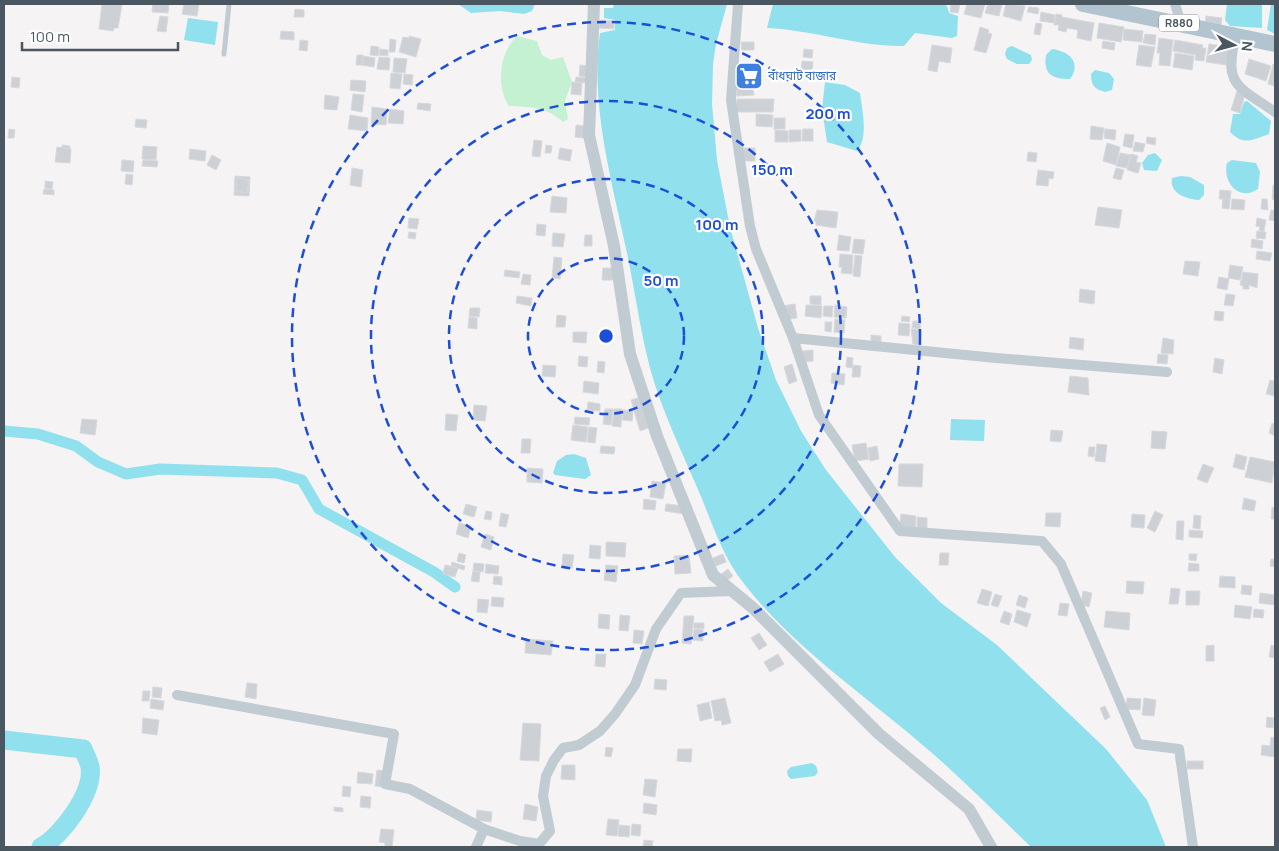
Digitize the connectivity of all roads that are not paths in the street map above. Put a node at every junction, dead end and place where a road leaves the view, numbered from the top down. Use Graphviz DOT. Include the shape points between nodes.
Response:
graph roads {
  1 [pos="229,4"];
  2 [pos="594,4"];
  3 [pos="738,4"];
  4 [pos="1083,4"];
  5 [pos="1175,4"];
  6 [pos="1181,23"];
  7 [pos="1236,35"];
  8 [pos="1275,44"];
  9 [pos="224,54"];
  10 [pos="1275,112"];
  11 [pos="793,338"];
  12 [pos="1168,372"];
  13 [pos="731,591"];
  14 [pos="177,695"];
  15 [pos="484,829"];
  16 [pos="476,847"];
  17 [pos="991,847"];
  18 [pos="1193,847"];
  1 -- 9 [label="lane"];
  2 -- 13 [label="street" via="589,135 612,237 630,354 657,436 713,575"];
  3 -- 11 [label="street" via="731,100 750,226 756,249"];
  4 -- 6 [label="main road, R880"];
  5 -- 6 [label="street"];
  6 -- 7 [label="main road, R880"];
  7 -- 8 [label="main road, R880"];
  7 -- 10 [label="street" via="1230,59 1231,75 1236,83"];
  11 -- 12 [label="street"];
  11 -- 18 [label="street" via="819,415 900,531 1042,541 1061,564 1138,744 1179,749"];
  13 -- 15 [label="street" via="681,593 656,629 635,685 614,714 600,731 579,745 563,748 546,776 543,796 550,831 540,844"];
  13 -- 17 [label="street" via="753,608 879,734 969,809"];
  14 -- 15 [label="street" via="394,734 386,784 410,790"];
  15 -- 16 [label="street"];
}
